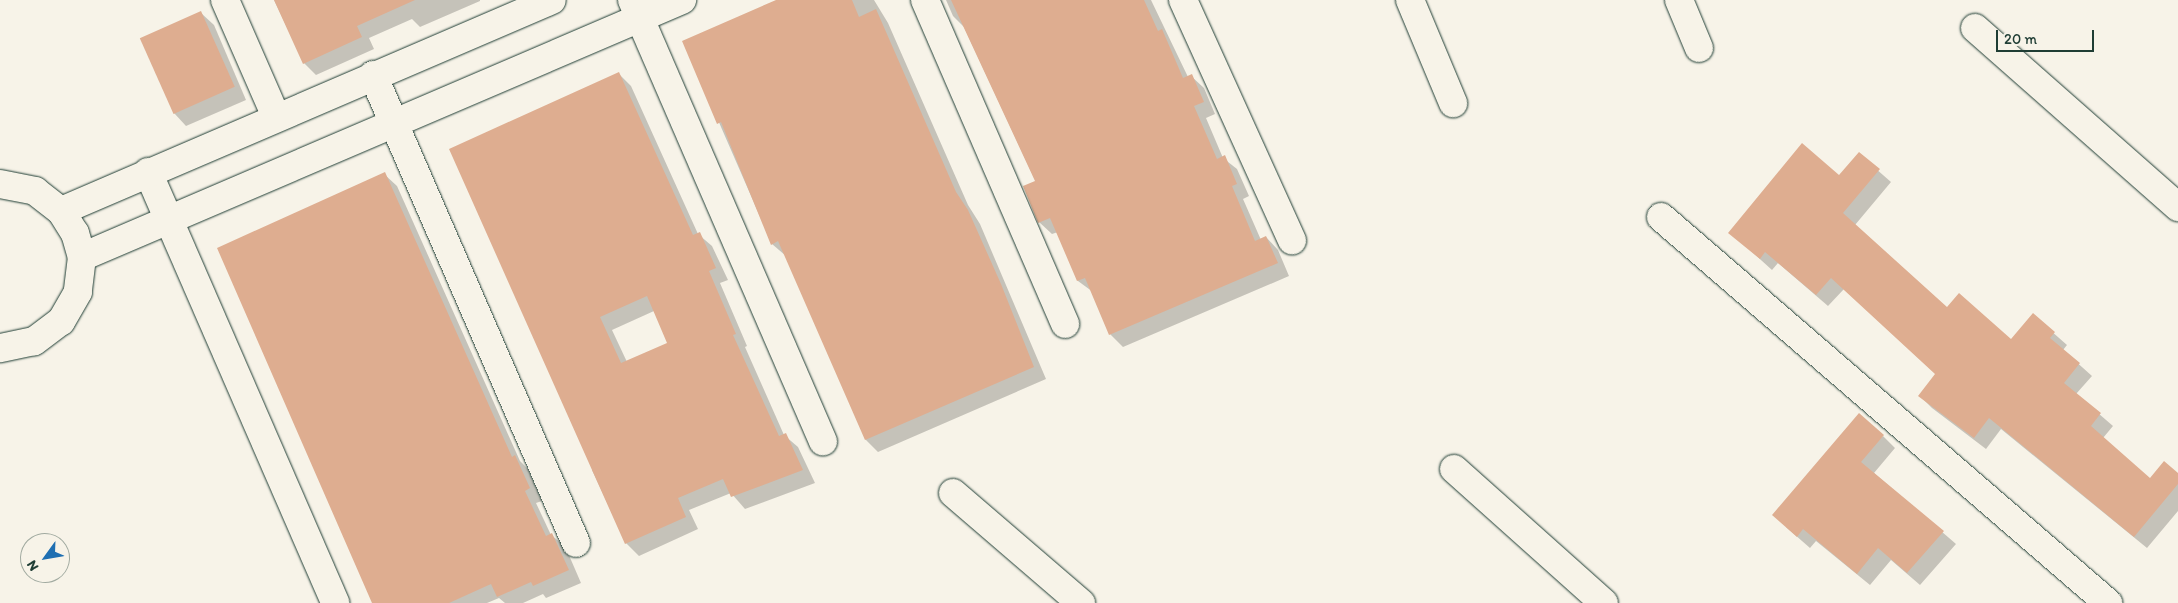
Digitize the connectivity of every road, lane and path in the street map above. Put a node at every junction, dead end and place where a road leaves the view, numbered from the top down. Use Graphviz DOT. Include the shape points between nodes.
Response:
graph roads {
  1 [pos="225,0"];
  2 [pos="552,0"];
  3 [pos="682,0"];
  4 [pos="925,0"];
  5 [pos="1183,0"];
  6 [pos="1410,0"];
  7 [pos="1679,0"];
  8 [pos="518,7"];
  9 [pos="636,9"];
  10 [pos="1975,28"];
  11 [pos="1699,48"];
  12 [pos="373,75"];
  13 [pos="1453,104"];
  14 [pos="276,117"];
  15 [pos="394,124"];
  16 [pos="148,172"];
  17 [pos="0,184"];
  18 [pos="2178,207"];
  19 [pos="61,211"];
  20 [pos="1661,217"];
  21 [pos="169,221"];
  22 [pos="1292,240"];
  23 [pos="82,257"];
  24 [pos="1065,324"];
  25 [pos="0,348"];
  26 [pos="824,441"];
  27 [pos="1454,469"];
  28 [pos="953,493"];
  29 [pos="576,544"];
  30 [pos="335,603"];
  31 [pos="1081,603"];
  32 [pos="1604,603"];
  33 [pos="2108,603"];
  1 -- 14 [label="street"];
  2 -- 8 [label="street"];
  3 -- 9 [label="street"];
  4 -- 24 [label="street"];
  5 -- 22 [label="street"];
  6 -- 13 [label="street"];
  7 -- 11 [label="street"];
  8 -- 12 [label="street"];
  9 -- 15 [label="street"];
  9 -- 26 [label="street"];
  10 -- 18 [label="street"];
  12 -- 14 [label="street"];
  12 -- 15 [label="street"];
  14 -- 16 [label="street"];
  15 -- 21 [label="street"];
  15 -- 29 [label="street"];
  16 -- 19 [label="street"];
  16 -- 21 [label="street"];
  17 -- 19 [label="street" via="35,191"];
  19 -- 23 [label="street" via="75,233"];
  20 -- 33 [label="street"];
  21 -- 23 [label="street"];
  21 -- 30 [label="street"];
  23 -- 25 [label="street" via="78,292 61,322 34,341"];
  27 -- 32 [label="street"];
  28 -- 31 [label="street"];
}
